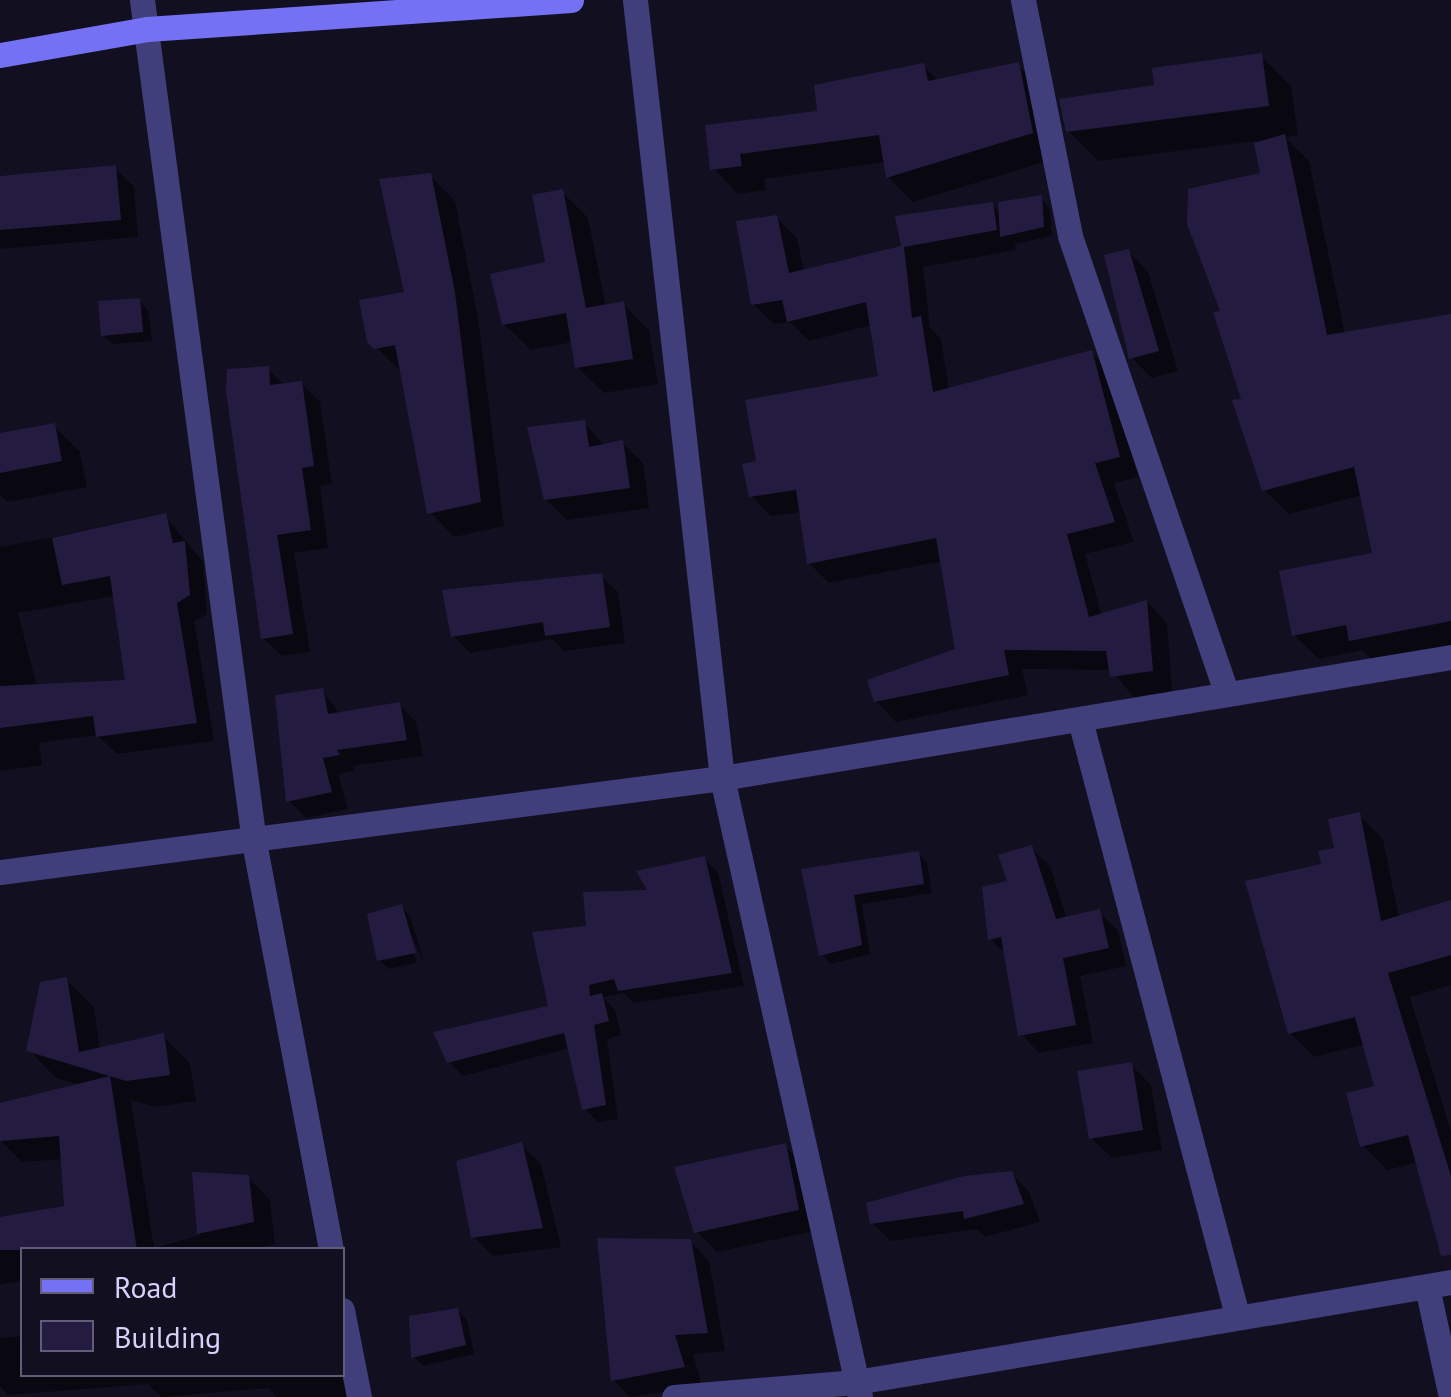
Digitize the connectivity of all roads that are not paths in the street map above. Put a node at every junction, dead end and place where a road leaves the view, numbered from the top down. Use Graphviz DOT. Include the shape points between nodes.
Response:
graph roads {
  1 [pos="142,0"];
  2 [pos="570,0"];
  3 [pos="635,0"];
  4 [pos="1023,0"];
  5 [pos="146,29"];
  6 [pos="0,55"];
  7 [pos="1451,658"];
  8 [pos="1226,692"];
  9 [pos="1080,720"];
  10 [pos="722,778"];
  11 [pos="254,842"];
  12 [pos="0,872"];
  13 [pos="330,1247"];
  14 [pos="1439,1284"];
  15 [pos="1237,1315"];
  16 [pos="345,1325"];
  17 [pos="858,1390"];
  18 [pos="359,1397"];
  19 [pos="674,1397"];
  20 [pos="1451,1397"];
  1 -- 5 [label="street"];
  2 -- 5 [label="street"];
  3 -- 10 [label="street"];
  4 -- 8 [label="street" via="1070,236"];
  5 -- 6 [label="street"];
  5 -- 11 [label="street"];
  7 -- 8 [label="street"];
  8 -- 9 [label="street"];
  9 -- 10 [label="street"];
  9 -- 15 [label="street"];
  10 -- 11 [label="street"];
  10 -- 17 [label="street"];
  11 -- 12 [label="street"];
  11 -- 13 [label="street"];
  14 -- 15 [label="street"];
  14 -- 20 [label="street"];
  15 -- 17 [label="street"];
  16 -- 18 [label="street"];
  17 -- 19 [label="street"];
}
